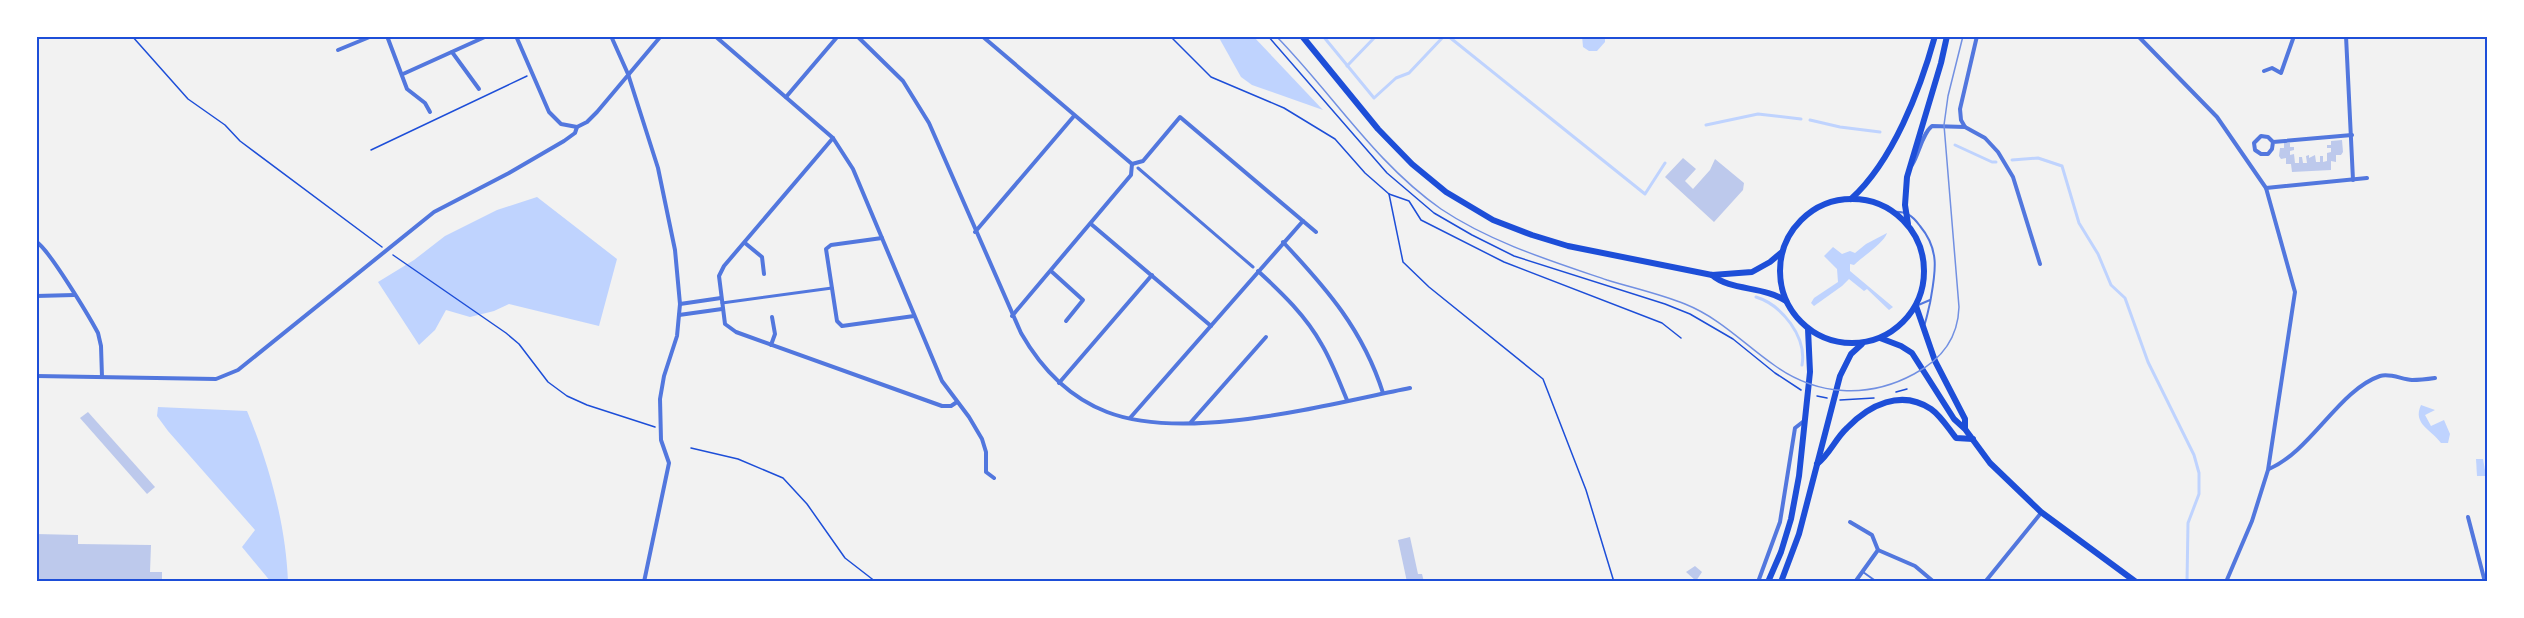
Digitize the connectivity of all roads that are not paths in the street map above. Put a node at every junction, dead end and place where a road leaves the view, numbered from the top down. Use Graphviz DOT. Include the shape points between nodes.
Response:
graph roads {
  1 [pos="372,36"];
  2 [pos="387,36"];
  3 [pos="469,36"];
  4 [pos="487,36"];
  5 [pos="516,36"];
  6 [pos="611,36"];
  7 [pos="662,36"];
  8 [pos="715,36"];
  9 [pos="838,36"];
  10 [pos="857,36"];
  11 [pos="982,36"];
  12 [pos="1302,36"];
  13 [pos="1935,36"];
  14 [pos="1947,36"];
  15 [pos="1977,36"];
  16 [pos="2138,36"];
  17 [pos="2294,36"];
  18 [pos="2346,36"];
  19 [pos="472,43"];
  20 [pos="338,50"];
  21 [pos="452,52"];
  22 [pos="2264,71"];
  23 [pos="403,74"];
  24 [pos="628,74"];
  25 [pos="479,89"];
  26 [pos="786,97"];
  27 [pos="430,112"];
  28 [pos="1074,116"];
  29 [pos="577,127"];
  30 [pos="1965,127"];
  31 [pos="2352,135"];
  32 [pos="833,138"];
  33 [pos="2273,142"];
  34 [pos="1132,164"];
  35 [pos="1138,168"];
  36 [pos="1909,171"];
  37 [pos="2367,178"];
  38 [pos="2354,180"];
  39 [pos="2266,188"];
  40 [pos="1851,199"];
  41 [pos="1906,211"];
  42 [pos="1893,212"];
  43 [pos="1303,221"];
  44 [pos="1091,224"];
  45 [pos="1909,226"];
  46 [pos="975,232"];
  47 [pos="1316,232"];
  48 [pos="882,238"];
  49 [pos="36,242"];
  50 [pos="1283,242"];
  51 [pos="745,243"];
  52 [pos="1782,252"];
  53 [pos="2040,264"];
  54 [pos="1253,267"];
  55 [pos="1258,271"];
  56 [pos="1051,272"];
  57 [pos="764,274"];
  58 [pos="1152,275"];
  59 [pos="1712,275"];
  60 [pos="832,288"];
  61 [pos="74,295"];
  62 [pos="36,296"];
  63 [pos="1930,300"];
  64 [pos="1786,301"];
  65 [pos="722,303"];
  66 [pos="680,304"];
  67 [pos="1916,306"];
  68 [pos="680,315"];
  69 [pos="914,316"];
  70 [pos="1012,316"];
  71 [pos="772,317"];
  72 [pos="1066,321"];
  73 [pos="1210,326"];
  74 [pos="1923,328"];
  75 [pos="1808,329"];
  76 [pos="1266,337"];
  77 [pos="1880,338"];
  78 [pos="1862,343"];
  79 [pos="771,345"];
  80 [pos="36,376"];
  81 [pos="102,377"];
  82 [pos="2435,378"];
  83 [pos="1059,383"];
  84 [pos="1410,388"];
  85 [pos="1383,393"];
  86 [pos="1347,400"];
  87 [pos="957,402"];
  88 [pos="1130,419"];
  89 [pos="1804,421"];
  90 [pos="1191,422"];
  91 [pos="1965,429"];
  92 [pos="1972,439"];
  93 [pos="1817,464"];
  94 [pos="2268,470"];
  95 [pos="994,478"];
  96 [pos="2042,512"];
  97 [pos="2469,517"];
  98 [pos="1850,522"];
  99 [pos="1878,550"];
  100 [pos="1863,572"];
  101 [pos="644,582"];
  102 [pos="1758,582"];
  103 [pos="1768,582"];
  104 [pos="1781,582"];
  105 [pos="1855,582"];
  106 [pos="1877,582"];
  107 [pos="1934,582"];
  108 [pos="1985,582"];
  109 [pos="2136,582"];
  110 [pos="2226,582"];
  111 [pos="2485,582"];
  1 -- 20 [label="street"];
  2 -- 23 [label="street"];
  3 -- 19 [label="street"];
  4 -- 19 [label="street"];
  5 -- 29 [label="street" via="554,119"];
  6 -- 24 [label="street"];
  7 -- 24 [label="street"];
  8 -- 26 [label="street"];
  9 -- 26 [label="street"];
  10 -- 46 [label="street" via="916,100"];
  11 -- 28 [label="street"];
  12 -- 59 [label="main road" via="1397,149 1427,178 1464,204 1506,226 1556,242"];
  13 -- 40 [label="main road" via="1927,65 1893,142 1868,183"];
  14 -- 36 [label="main road"];
  15 -- 30 [label="street" via="1960,109"];
  16 -- 39 [label="street" via="2217,117"];
  17 -- 22 [label="street" via="2281,73 2272,68"];
  18 -- 31 [label="street"];
  19 -- 21 [label="street"];
  21 -- 23 [label="street"];
  21 -- 25 [label="street"];
  23 -- 27 [label="street" via="407,89"];
  24 -- 29 [label="street" via="597,112"];
  24 -- 66 [label="street" via="660,178 675,250"];
  26 -- 32 [label="street"];
  28 -- 34 [label="street"];
  28 -- 46 [label="street"];
  29 -- 81 [label="street" via="564,141 434,212 238,370 216,379"];
  30 -- 36 [label="street" via="1929,127"];
  30 -- 53 [label="street" via="1985,138 2013,177"];
  31 -- 33 [label="street"];
  31 -- 38 [label="street"];
  32 -- 48 [label="street" via="853,169"];
  32 -- 51 [label="street"];
  33 -- 33 [label="street" via="2261,136 2254,144 2255,150 2268,154"];
  34 -- 43 [label="street" via="1143,161 1180,117"];
  34 -- 44 [label="street" via="1131,175"];
  35 -- 54 [label="street"];
  36 -- 41 [label="main road"];
  37 -- 38 [label="street"];
  38 -- 39 [label="street"];
  39 -- 94 [label="street" via="2293,284 2293,310"];
  40 -- 42 [label="main road" via="1873,202"];
  40 -- 52 [label="main road" via="1811,212 1791,233"];
  41 -- 42 [label="lane"];
  41 -- 45 [label="main road"];
  41 -- 63 [label="lane" via="1932,245 1935,276"];
  42 -- 45 [label="main road"];
  43 -- 47 [label="street"];
  43 -- 50 [label="street"];
  44 -- 56 [label="street"];
  44 -- 58 [label="street"];
  45 -- 67 [label="main road" via="1920,245 1924,265 1923,286"];
  46 -- 70 [label="street"];
  48 -- 60 [label="street" via="826,249"];
  48 -- 69 [label="street"];
  49 -- 61 [label="street" via="50,254"];
  50 -- 55 [label="street"];
  50 -- 85 [label="street" via="1326,287 1348,318"];
  51 -- 57 [label="street" via="762,257"];
  51 -- 65 [label="street" via="719,276"];
  52 -- 59 [label="main road" via="1752,272"];
  52 -- 64 [label="main road" via="1780,277"];
  55 -- 73 [label="street"];
  55 -- 86 [label="street" via="1312,329"];
  56 -- 70 [label="street"];
  56 -- 72 [label="street" via="1083,300"];
  58 -- 73 [label="street"];
  58 -- 83 [label="street"];
  59 -- 64 [label="main road" via="1718,281 1765,291"];
  60 -- 65 [label="street"];
  60 -- 69 [label="street" via="837,321 842,326"];
  61 -- 62 [label="street"];
  61 -- 81 [label="street" via="98,333"];
  63 -- 67 [label="lane"];
  63 -- 74 [label="lane"];
  64 -- 75 [label="main road"];
  65 -- 66 [label="street"];
  65 -- 68 [label="street"];
  65 -- 79 [label="street" via="728,327"];
  66 -- 68 [label="street"];
  67 -- 74 [label="main road"];
  67 -- 77 [label="main road" via="1907,319"];
  68 -- 101 [label="street" via="663,380 660,428 669,463"];
  69 -- 87 [label="street" via="942,381"];
  70 -- 83 [label="street" via="1033,355"];
  71 -- 79 [label="street" via="775,334"];
  73 -- 88 [label="street"];
  74 -- 91 [label="main road" via="1945,384 1965,419"];
  75 -- 78 [label="main road" via="1834,341"];
  75 -- 89 [label="main road" via="1811,357"];
  76 -- 90 [label="street"];
  77 -- 78 [label="main road"];
  77 -- 91 [label="main road" via="1912,353 1954,419"];
  78 -- 93 [label="main road" via="1846,363"];
  79 -- 87 [label="street" via="942,406"];
  80 -- 81 [label="street"];
  82 -- 94 [label="street" via="2411,380 2386,375 2365,384 2305,442"];
  83 -- 88 [label="street" via="1095,407"];
  84 -- 85 [label="street"];
  85 -- 86 [label="street"];
  86 -- 90 [label="street" via="1246,419"];
  87 -- 95 [label="street" via="977,429 986,452 986,472"];
  88 -- 90 [label="street"];
  89 -- 102 [label="street" via="1795,428 1780,522"];
  89 -- 103 [label="main road" via="1791,519"];
  91 -- 92 [label="main road"];
  92 -- 93 [label="main road" via="1956,438 1931,410 1921,405 1909,400 1885,401 1848,426"];
  92 -- 96 [label="main road" via="1990,463"];
  93 -- 104 [label="main road" via="1799,534"];
  94 -- 110 [label="street"];
  96 -- 108 [label="street"];
  96 -- 109 [label="main road"];
  97 -- 111 [label="street"];
  98 -- 99 [label="street" via="1872,535"];
  99 -- 100 [label="street"];
  99 -- 107 [label="street" via="1914,566"];
  100 -- 105 [label="street"];
  100 -- 106 [label="lane"];
}
